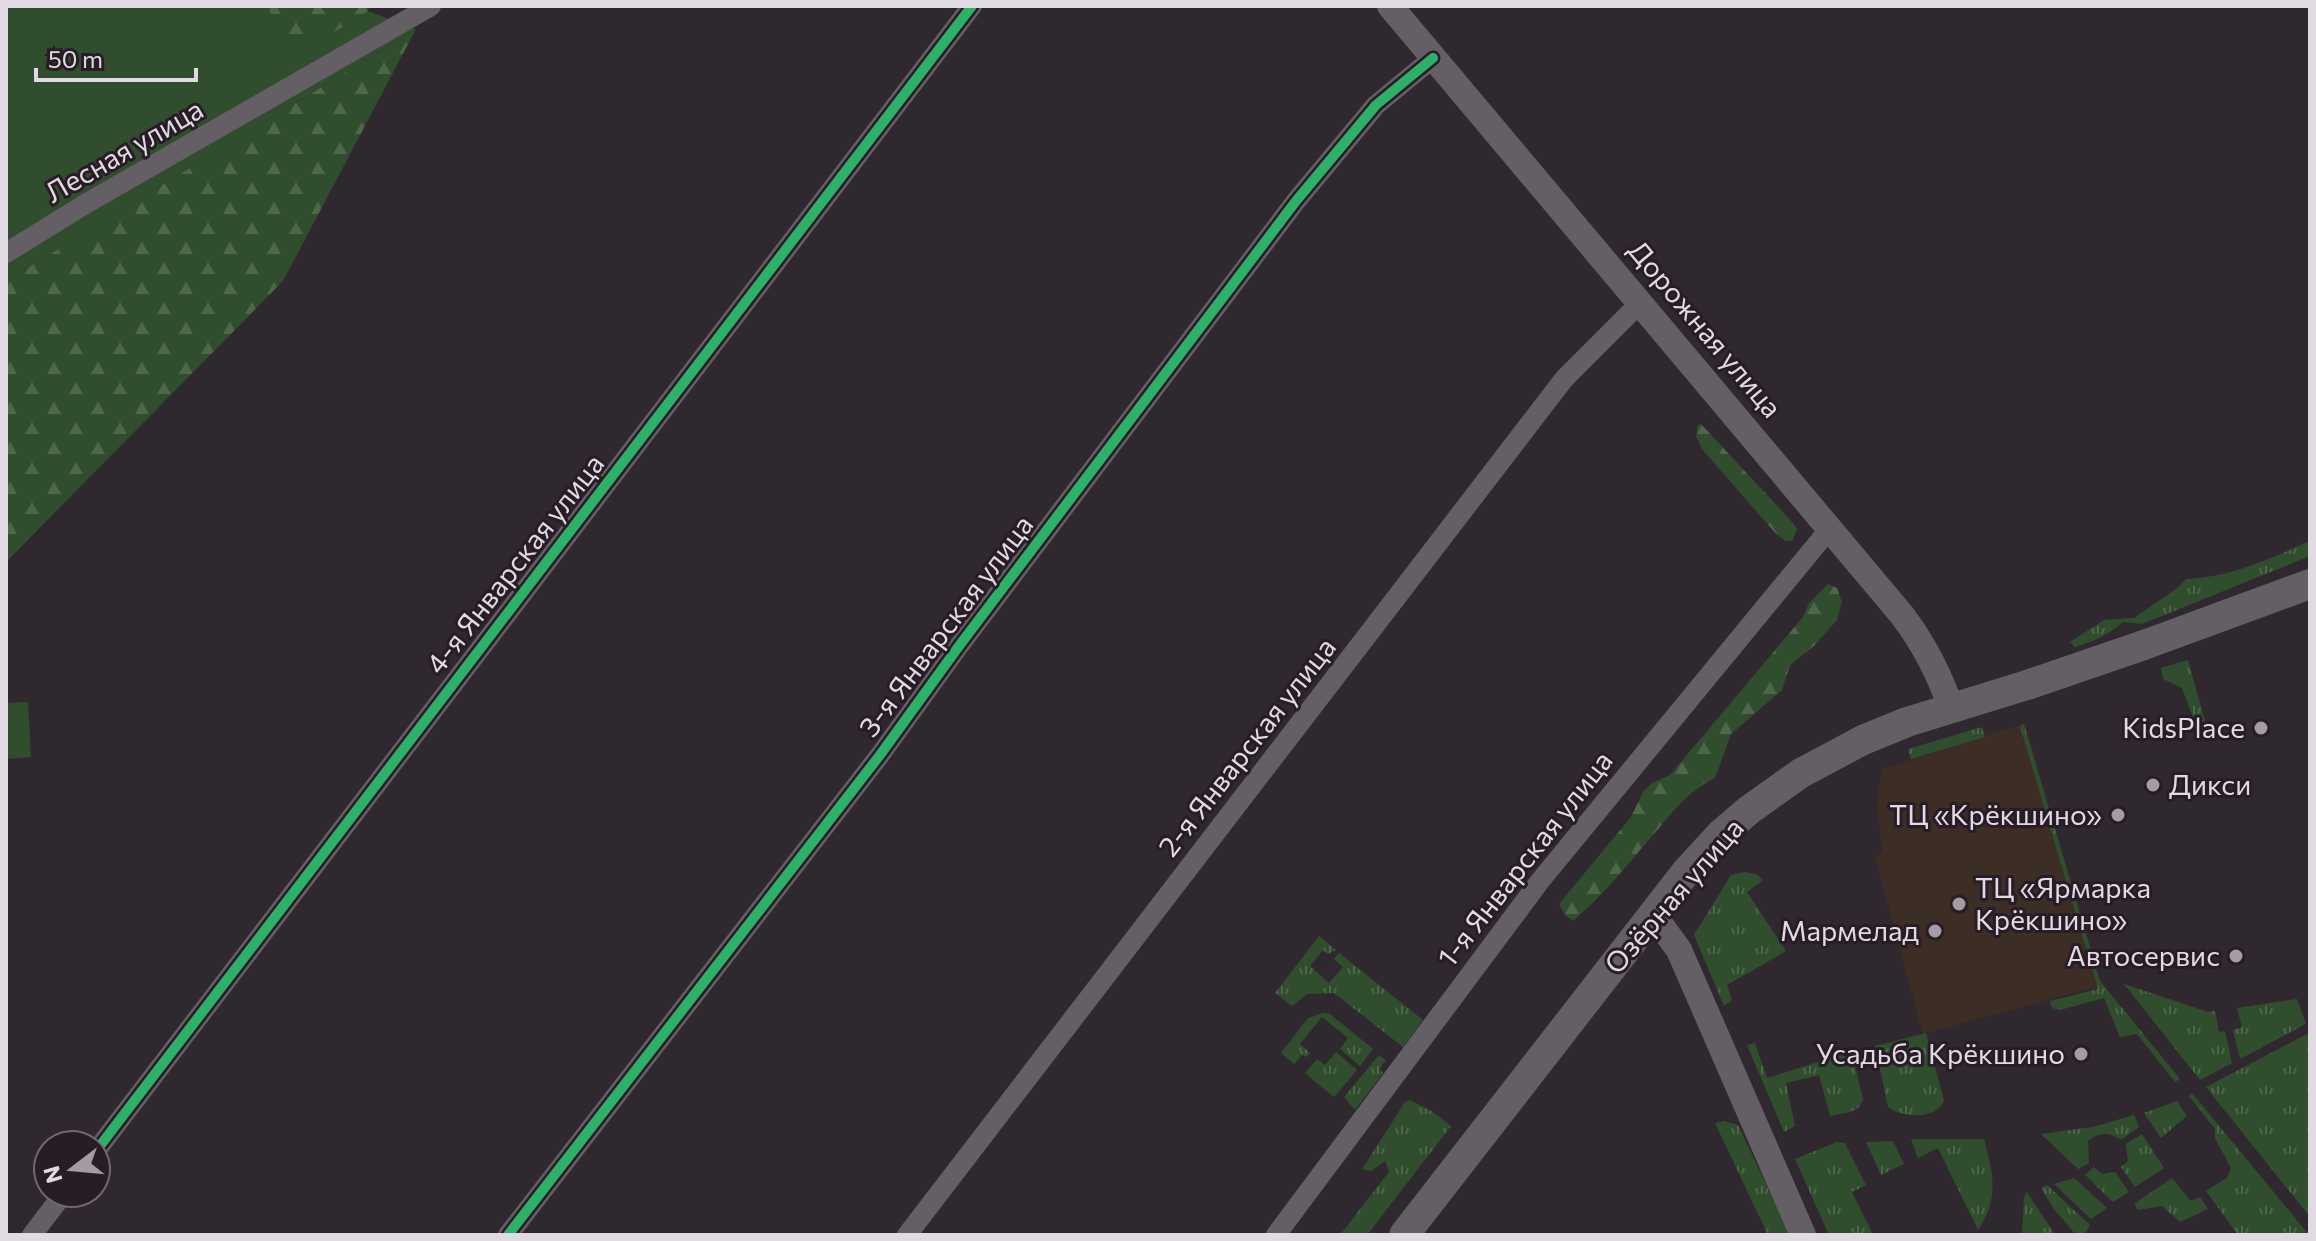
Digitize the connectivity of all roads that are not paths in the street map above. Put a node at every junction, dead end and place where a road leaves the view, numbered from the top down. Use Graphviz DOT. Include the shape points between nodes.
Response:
graph roads {
  1 [pos="431,6"];
  2 [pos="972,6"];
  3 [pos="1390,6"];
  4 [pos="1433,58"];
  5 [pos="6,253"];
  6 [pos="1640,303"];
  7 [pos="1831,527"];
  8 [pos="2310,584"];
  9 [pos="1951,708"];
  10 [pos="1652,913"];
  11 [pos="112,1130"];
  12 [pos="52,1209"];
  13 [pos="32,1235"];
  14 [pos="508,1235"];
  15 [pos="907,1235"];
  16 [pos="1276,1235"];
  17 [pos="1404,1235"];
  18 [pos="1803,1235"];
  1 -- 5 [label="street, Лесная улица"];
  2 -- 11 [label="street, 4-я Январская улица"];
  3 -- 4 [label="street, Дорожная улица"];
  4 -- 6 [label="street, Дорожная улица"];
  4 -- 14 [label="street, 3-я Январская улица" via="1376,105 1296,201 880,755"];
  6 -- 7 [label="street, Дорожная улица"];
  6 -- 15 [label="street, 2-я Январская улица" via="1564,379"];
  7 -- 9 [label="street, Дорожная улица" via="1920,638"];
  7 -- 16 [label="street, 1-я Январская улица" via="1540,881"];
  8 -- 9 [label="main road, Озёрная улица"];
  9 -- 10 [label="main road, Озёрная улица" via="1873,736 1787,782 1721,834"];
  10 -- 17 [label="main road, Озёрная улица"];
  10 -- 18 [label="street" via="1679,950"];
  12 -- 13 [label="street"];
}
